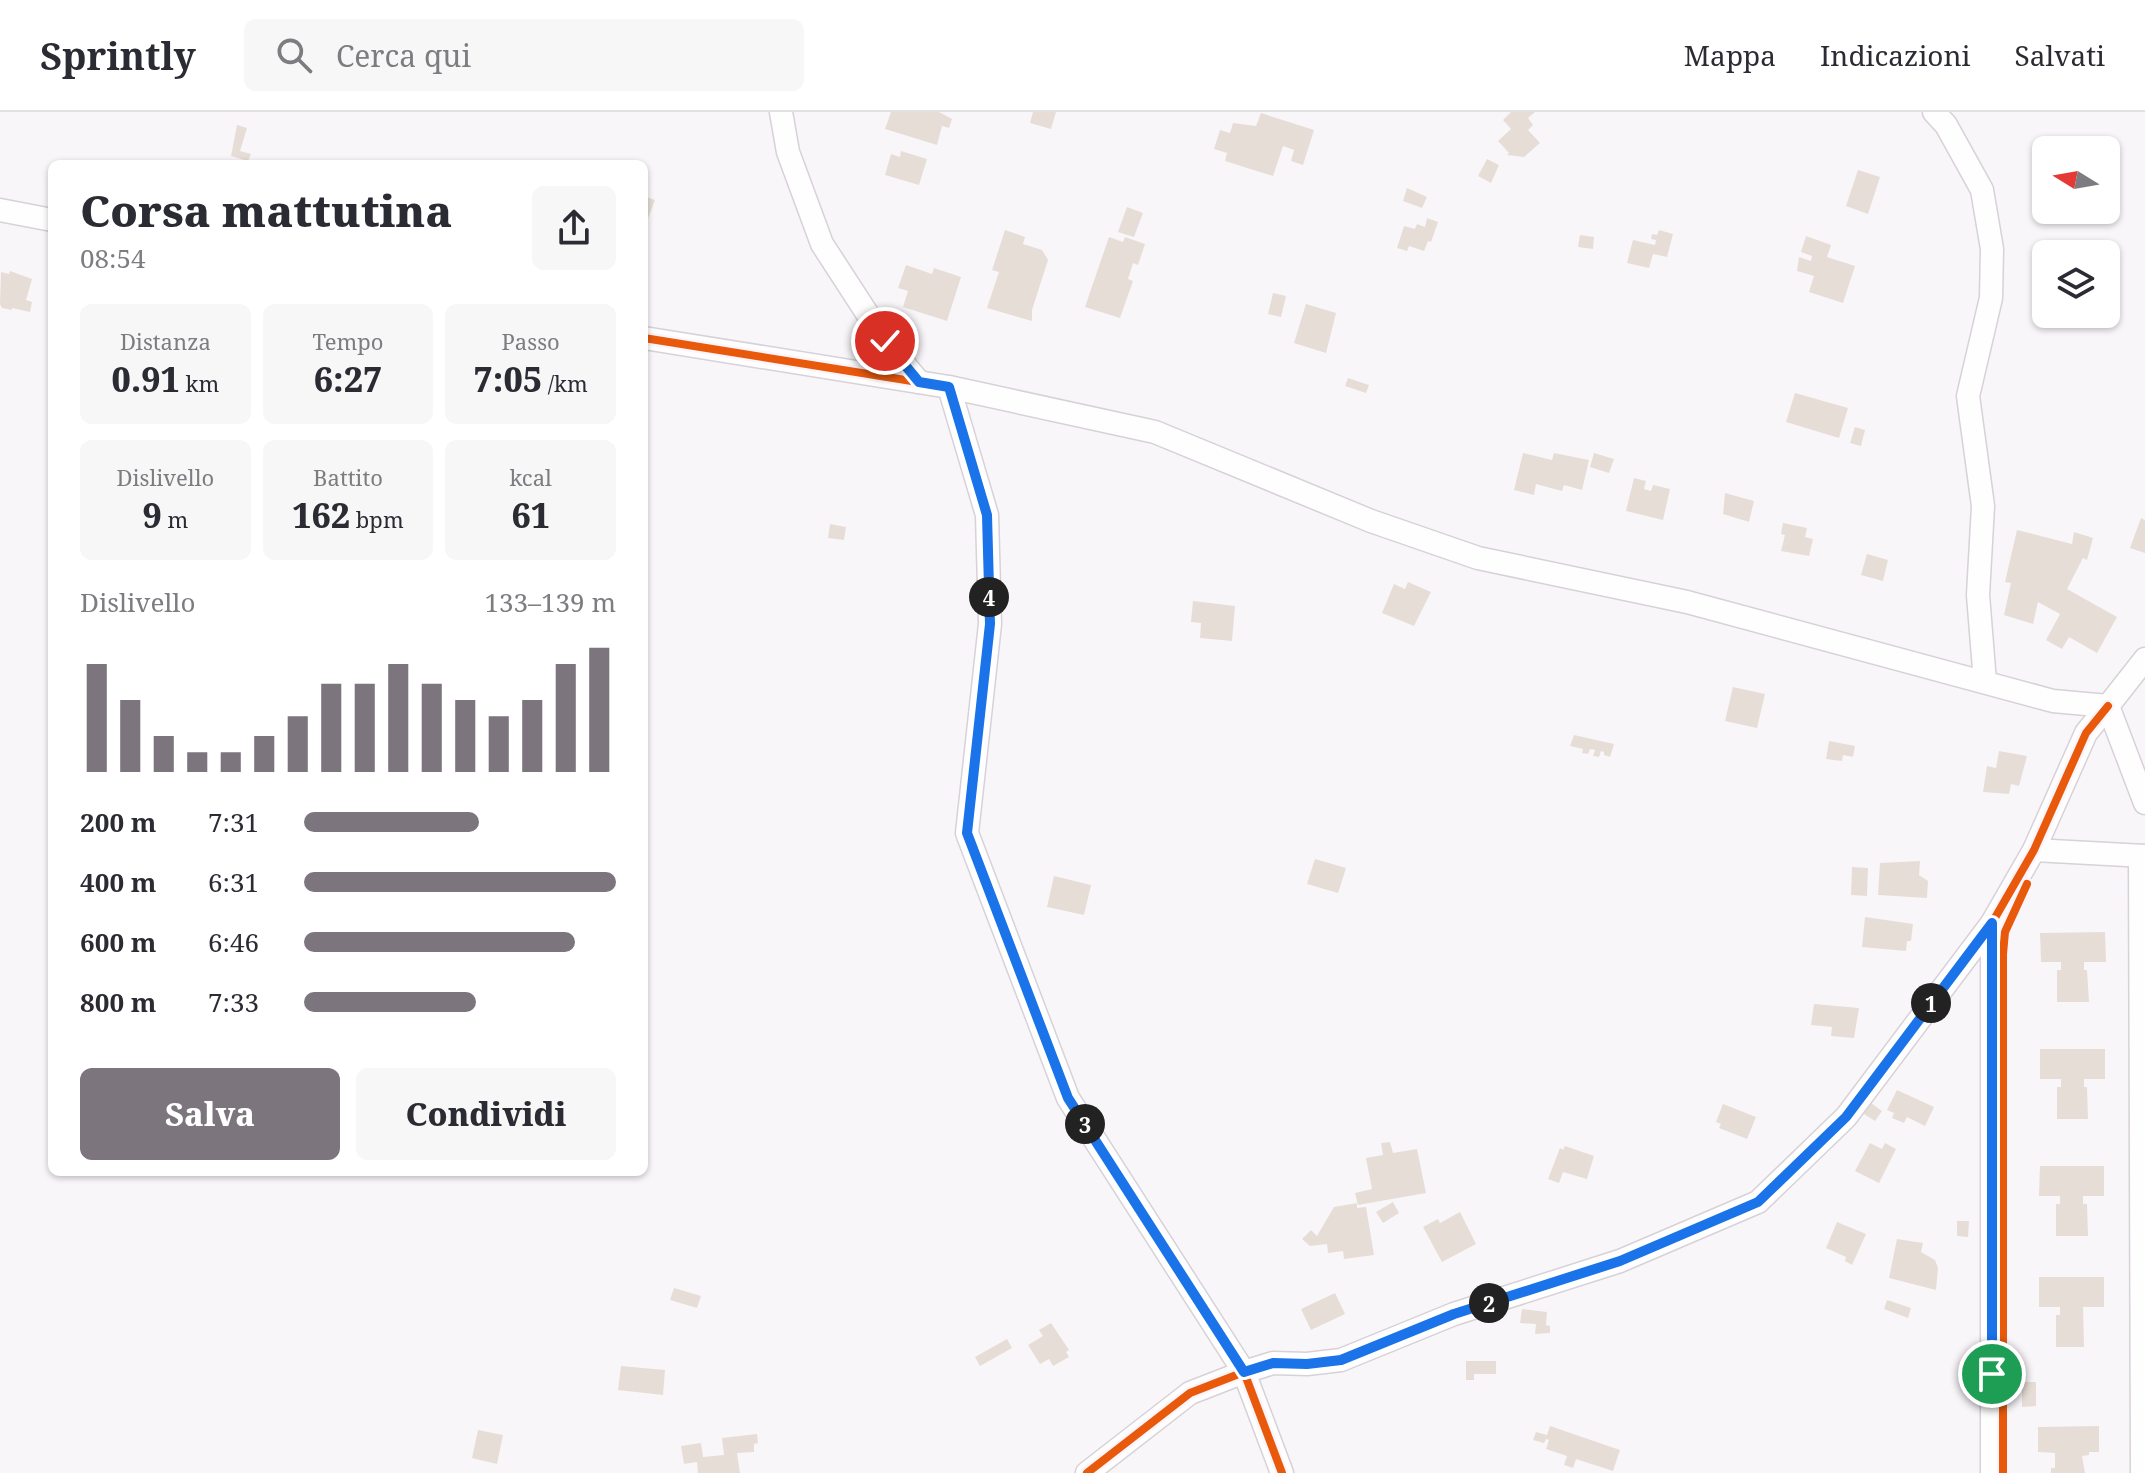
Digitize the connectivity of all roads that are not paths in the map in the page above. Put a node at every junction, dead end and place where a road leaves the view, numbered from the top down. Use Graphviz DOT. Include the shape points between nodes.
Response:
graph roads {
  1 [pos="781,112"];
  2 [pos="1934,112"];
  3 [pos="0,210"];
  4 [pos="48,219"];
  5 [pos="648,339"];
  6 [pos="919,382"];
  7 [pos="949,387"];
  8 [pos="2145,659"];
  9 [pos="1985,682"];
  10 [pos="2108,706"];
  11 [pos="2139,765"];
  12 [pos="2145,803"];
  13 [pos="2034,850"];
  14 [pos="2143,856"];
  15 [pos="1992,923"];
  16 [pos="2144,1296"];
  17 [pos="1244,1372"];
  18 [pos="1087,1473"];
  19 [pos="1282,1473"];
  20 [pos="1992,1473"];
  21 [pos="2142,1473"];
  1 -- 6 [label="street" via="788,152 822,244 885,341"];
  2 -- 9 [label="street" via="1982,190 1992,249 1991,298 1968,396 1983,506 1978,595"];
  3 -- 4 [label="street"];
  5 -- 6 [label="street"];
  6 -- 7 [label="street"];
  7 -- 9 [label="street" via="1155,432 1371,521 1478,558 1687,602"];
  7 -- 17 [label="street" via="987,515 990,624 967,833 1068,1098"];
  8 -- 10 [label="street"];
  9 -- 10 [label="street" via="2053,701"];
  10 -- 11 [label="street"];
  10 -- 13 [label="street" via="2086,733"];
  11 -- 12 [label="street"];
  13 -- 14 [label="street"];
  13 -- 15 [label="street"];
  14 -- 16 [label="street"];
  15 -- 17 [label="street" via="1846,1117 1758,1202 1620,1261 1454,1314 1341,1360 1273,1363"];
  15 -- 20 [label="street"];
  16 -- 21 [label="street"];
  17 -- 18 [label="street" via="1190,1393"];
  17 -- 19 [label="street"];
}
